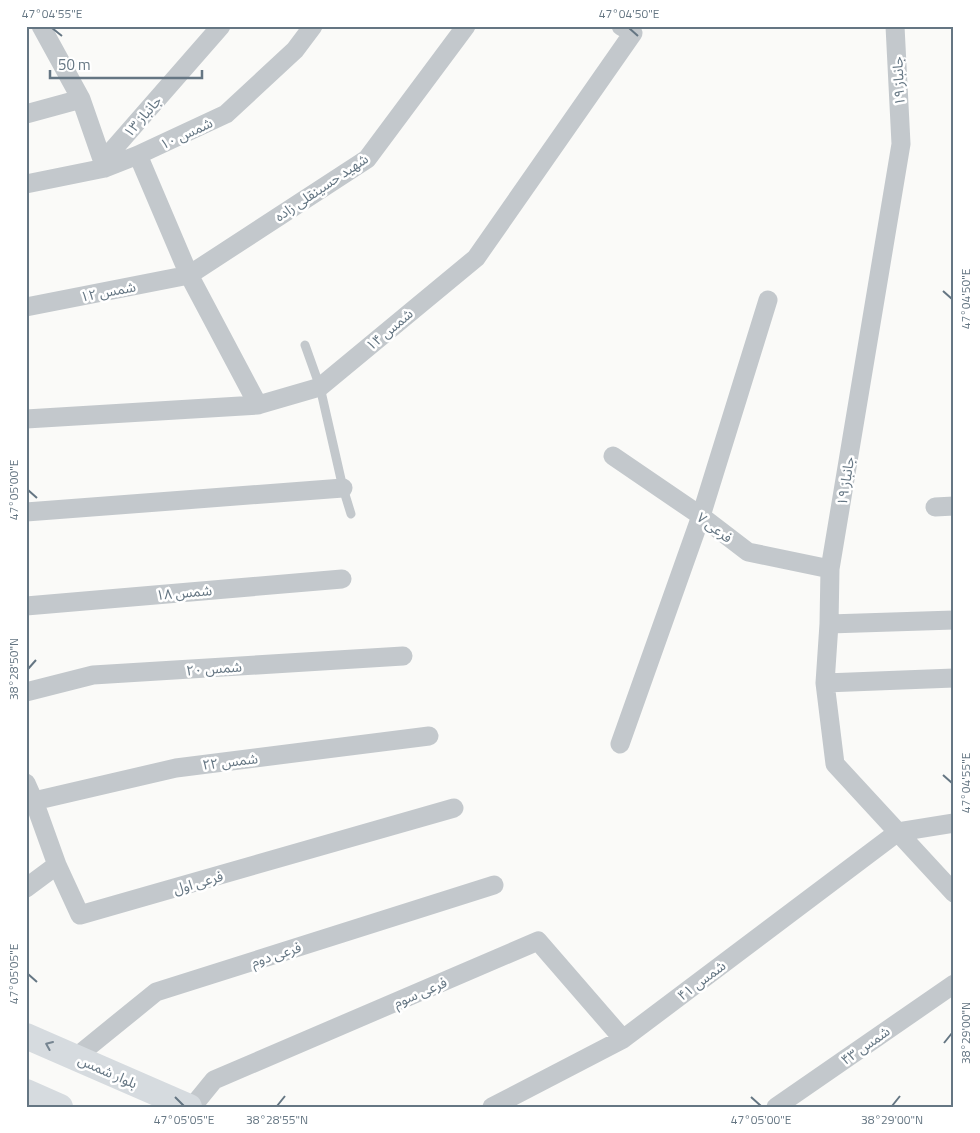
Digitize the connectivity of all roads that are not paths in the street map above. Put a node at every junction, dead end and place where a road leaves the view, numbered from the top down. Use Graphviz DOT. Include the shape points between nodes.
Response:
graph roads {
  1 [pos="41,26"];
  2 [pos="221,26"];
  3 [pos="313,26"];
  4 [pos="466,26"];
  5 [pos="895,26"];
  6 [pos="627,30"];
  7 [pos="80,99"];
  8 [pos="26,114"];
  9 [pos="138,154"];
  10 [pos="104,164"];
  11 [pos="26,184"];
  12 [pos="189,275"];
  13 [pos="768,300"];
  14 [pos="26,307"];
  15 [pos="305,345"];
  16 [pos="320,386"];
  17 [pos="258,405"];
  18 [pos="26,419"];
  19 [pos="613,456"];
  20 [pos="343,488"];
  21 [pos="954,506"];
  22 [pos="935,507"];
  23 [pos="26,512"];
  24 [pos="351,514"];
  25 [pos="701,516"];
  26 [pos="830,570"];
  27 [pos="342,579"];
  28 [pos="26,606"];
  29 [pos="954,620"];
  30 [pos="829,624"];
  31 [pos="403,656"];
  32 [pos="954,678"];
  33 [pos="825,683"];
  34 [pos="26,692"];
  35 [pos="429,736"];
  36 [pos="620,744"];
  37 [pos="26,783"];
  38 [pos="34,801"];
  39 [pos="454,808"];
  40 [pos="954,823"];
  41 [pos="898,832"];
  42 [pos="56,864"];
  43 [pos="494,885"];
  44 [pos="26,888"];
  45 [pos="954,893"];
  46 [pos="954,984"];
  47 [pos="26,1036"];
  48 [pos="623,1039"];
  49 [pos="76,1057"];
  50 [pos="26,1092"];
  51 [pos="60,1107"];
  52 [pos="191,1107"];
  53 [pos="492,1107"];
  54 [pos="776,1107"];
  1 -- 7 [label="street"];
  2 -- 10 [label="street, جانباز ۱۳"];
  3 -- 9 [label="street, شمس ۱۰" via="295,50 226,114"];
  4 -- 12 [label="street, شهید حسینقلی زاده" via="367,159"];
  5 -- 26 [label="street, جانباز ۱۹" via="901,144"];
  6 -- 16 [label="street, شمس ۱۴" via="476,258"];
  7 -- 8 [label="street"];
  7 -- 10 [label="street"];
  9 -- 10 [label="street, شمس ۱۰"];
  9 -- 12 [label="street"];
  10 -- 11 [label="street, شمس ۱۰"];
  12 -- 14 [label="street, شمس ۱۲"];
  12 -- 17 [label="street"];
  13 -- 25 [label="street"];
  15 -- 16 [label="lane"];
  16 -- 17 [label="street, شمس ۱۴"];
  16 -- 20 [label="lane"];
  17 -- 18 [label="street, شمس ۱۴"];
  19 -- 25 [label="street, فرعی ۷"];
  20 -- 23 [label="street"];
  20 -- 24 [label="lane"];
  21 -- 22 [label="street"];
  25 -- 26 [label="street, فرعی ۷" via="748,552"];
  25 -- 36 [label="street"];
  26 -- 30 [label="street, جانباز ۱۹"];
  27 -- 28 [label="street, شمس ۱۸"];
  29 -- 30 [label="street"];
  30 -- 33 [label="street, جانباز ۱۹"];
  31 -- 34 [label="street, شمس ۲۰" via="93,675"];
  32 -- 33 [label="street"];
  33 -- 41 [label="street, جانباز ۱۹" via="834,764"];
  35 -- 38 [label="street, شمس ۲۲" via="176,768"];
  37 -- 38 [label="street, فرعی اول"];
  38 -- 42 [label="street, فرعی اول"];
  39 -- 42 [label="street, فرعی اول" via="80,915"];
  40 -- 41 [label="street"];
  41 -- 45 [label="street, جانباز ۱۹"];
  41 -- 48 [label="street, شمس ۴۱"];
  42 -- 44 [label="street"];
  43 -- 49 [label="street, فرعی دوم" via="156,992"];
  46 -- 54 [label="street, شمس ۴۳"];
  49 -- 47 [label="street, بلوار شمس, one-way"];
  48 -- 52 [label="street, فرعی سوم" via="538,941 214,1080"];
  48 -- 53 [label="street, شمس ۴۱"];
  49 -- 52 [label="street, بلوار شمس"];
  50 -- 51 [label="street"];
}
